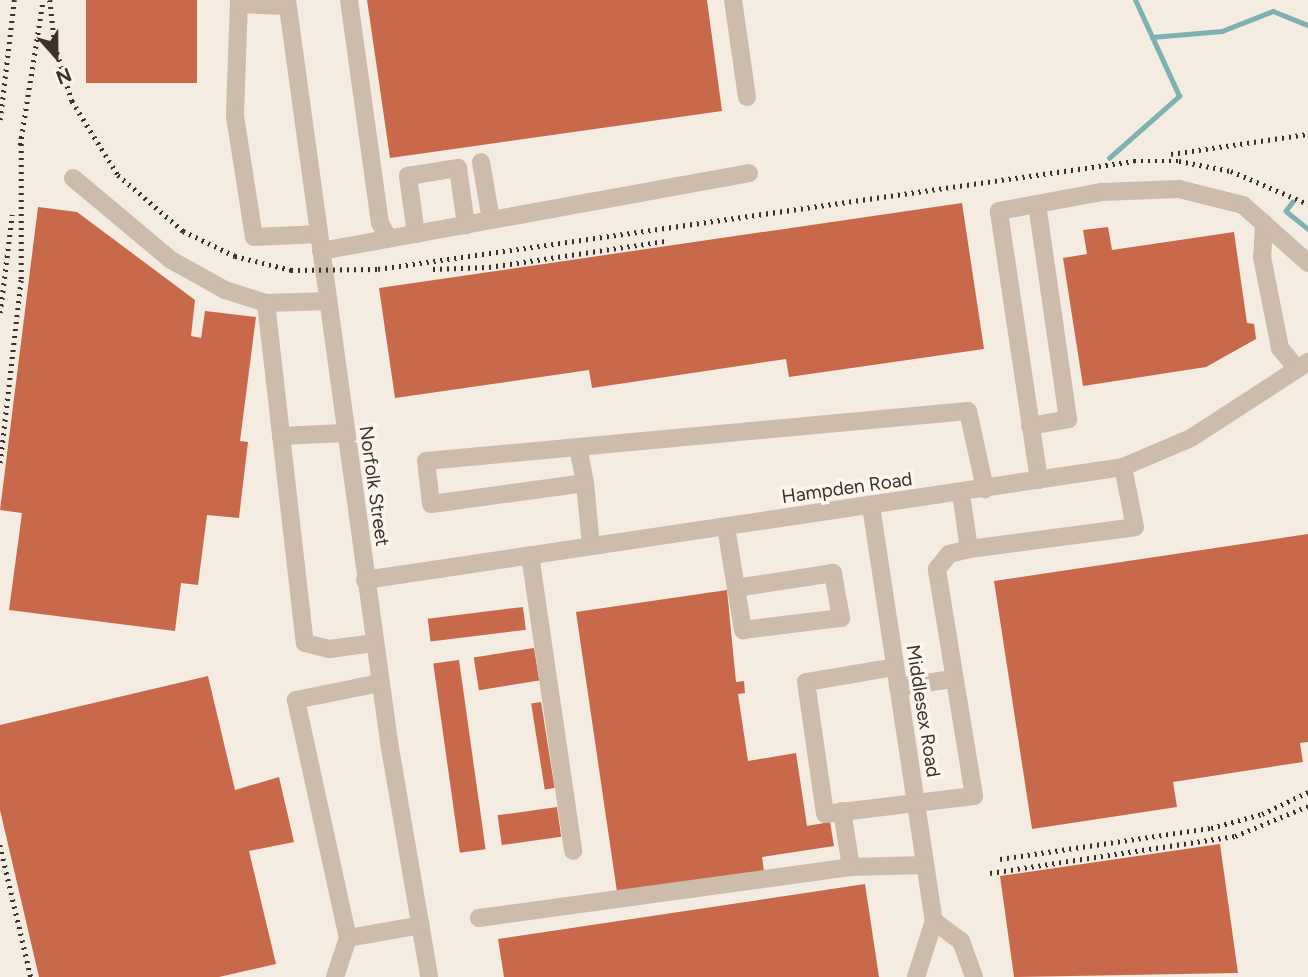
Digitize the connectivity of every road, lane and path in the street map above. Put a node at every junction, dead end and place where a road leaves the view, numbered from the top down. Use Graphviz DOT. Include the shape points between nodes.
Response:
graph roads {
  1 [pos="349,0"];
  2 [pos="733,0"];
  3 [pos="239,2"];
  4 [pos="287,3"];
  5 [pos="747,97"];
  6 [pos="481,162"];
  7 [pos="749,173"];
  8 [pos="72,178"];
  9 [pos="1037,204"];
  10 [pos="491,220"];
  11 [pos="1264,223"];
  12 [pos="466,225"];
  13 [pos="416,234"];
  14 [pos="389,239"];
  15 [pos="320,242"];
  16 [pos="1308,263"];
  17 [pos="328,301"];
  18 [pos="265,303"];
  19 [pos="1303,366"];
  20 [pos="1030,426"];
  21 [pos="345,433"];
  22 [pos="281,436"];
  23 [pos="578,447"];
  24 [pos="1123,467"];
  25 [pos="1039,480"];
  26 [pos="585,483"];
  27 [pos="985,489"];
  28 [pos="961,493"];
  29 [pos="871,506"];
  30 [pos="726,527"];
  31 [pos="591,546"];
  32 [pos="969,549"];
  33 [pos="530,555"];
  34 [pos="365,580"];
  35 [pos="736,588"];
  36 [pos="374,643"];
  37 [pos="895,667"];
  38 [pos="953,678"];
  39 [pos="380,683"];
  40 [pos="898,687"];
  41 [pos="916,804"];
  42 [pos="842,811"];
  43 [pos="573,852"];
  44 [pos="925,865"];
  45 [pos="851,867"];
  46 [pos="479,918"];
  47 [pos="934,921"];
  48 [pos="421,925"];
  49 [pos="348,938"];
  50 [pos="335,977"];
  51 [pos="429,977"];
  52 [pos="916,977"];
  53 [pos="974,977"];
  1 -- 14 [label="street" via="380,223"];
  2 -- 5 [label="street"];
  3 -- 4 [label="street"];
  3 -- 15 [label="street" via="235,116 254,237"];
  4 -- 15 [label="street, Norfolk Street"];
  6 -- 10 [label="street"];
  7 -- 10 [label="street"];
  8 -- 18 [label="street" via="171,260 225,290"];
  9 -- 11 [label="street" via="1102,192 1179,189 1243,205"];
  9 -- 20 [label="street" via="999,211"];
  9 -- 20 [label="street" via="1068,419"];
  10 -- 12 [label="street"];
  11 -- 16 [label="street"];
  11 -- 19 [label="street" via="1262,257 1280,348"];
  12 -- 13 [label="street"];
  12 -- 13 [label="street" via="458,168 408,176"];
  13 -- 14 [label="street"];
  14 -- 15 [label="street"];
  15 -- 17 [label="street, Norfolk Street"];
  17 -- 18 [label="street"];
  17 -- 21 [label="street, Norfolk Street"];
  18 -- 22 [label="street"];
  19 -- 24 [label="street, Hampden Road" via="1191,438"];
  20 -- 25 [label="street"];
  21 -- 22 [label="street"];
  21 -- 34 [label="street, Norfolk Street"];
  22 -- 36 [label="street" via="305,643 329,649"];
  23 -- 26 [label="street"];
  23 -- 26 [label="street" via="426,461 431,504"];
  23 -- 27 [label="street" via="968,411"];
  24 -- 25 [label="street, Hampden Road"];
  24 -- 32 [label="street" via="1135,527"];
  25 -- 27 [label="street, Hampden Road"];
  26 -- 31 [label="street"];
  27 -- 28 [label="street, Hampden Road"];
  28 -- 29 [label="street, Hampden Road"];
  28 -- 32 [label="street"];
  29 -- 30 [label="street, Hampden Road"];
  29 -- 37 [label="street, Middlesex Road"];
  30 -- 31 [label="street, Hampden Road"];
  30 -- 35 [label="street"];
  31 -- 33 [label="street, Hampden Road"];
  32 -- 38 [label="street" via="950,554 937,569"];
  33 -- 34 [label="street, Hampden Road"];
  33 -- 43 [label="street"];
  34 -- 36 [label="street, Norfolk Street"];
  35 -- 35 [label="street" via="743,630 841,618 833,573"];
  36 -- 39 [label="street, Norfolk Street"];
  37 -- 40 [label="street, Middlesex Road"];
  37 -- 42 [label="street" via="806,682 825,814"];
  38 -- 40 [label="street"];
  38 -- 41 [label="street" via="974,796"];
  39 -- 48 [label="street, Norfolk Street"];
  39 -- 49 [label="street" via="296,701"];
  40 -- 41 [label="street, Middlesex Road"];
  41 -- 42 [label="street"];
  41 -- 44 [label="street, Middlesex Road"];
  42 -- 45 [label="street"];
  44 -- 45 [label="street"];
  44 -- 47 [label="street, Middlesex Road"];
  45 -- 46 [label="street"];
  47 -- 52 [label="street"];
  47 -- 53 [label="street" via="961,940"];
  48 -- 49 [label="street"];
  48 -- 51 [label="street, Norfolk Street"];
  49 -- 50 [label="street"];
}
